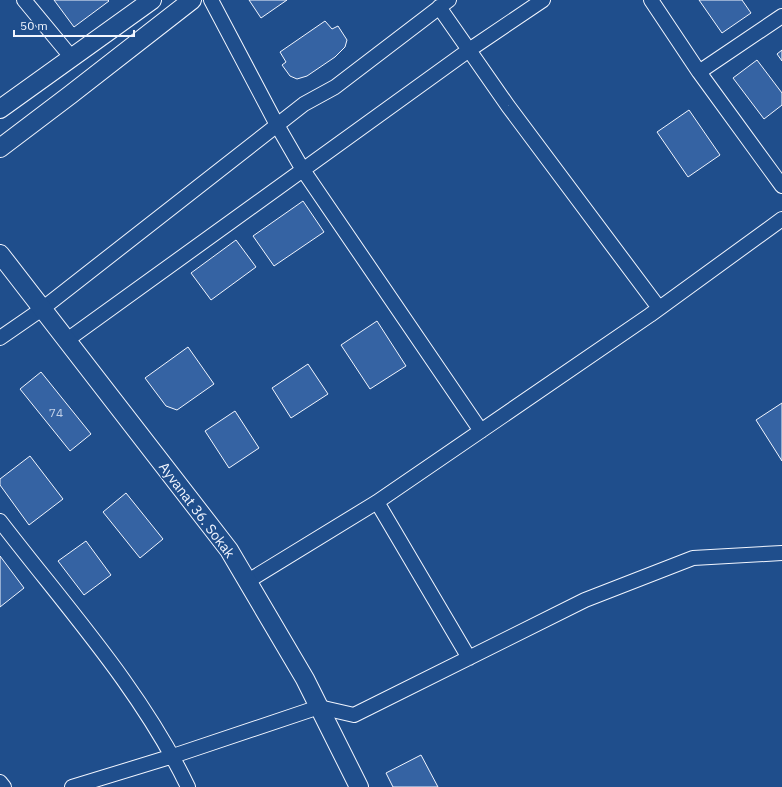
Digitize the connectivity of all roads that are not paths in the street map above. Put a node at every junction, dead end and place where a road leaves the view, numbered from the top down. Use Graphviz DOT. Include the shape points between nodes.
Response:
graph roads {
  1 [pos="24,0"];
  2 [pos="152,0"];
  3 [pos="192,0"];
  4 [pos="211,0"];
  5 [pos="543,0"];
  6 [pos="651,0"];
  7 [pos="444,4"];
  8 [pos="782,16"];
  9 [pos="469,50"];
  10 [pos="72,58"];
  11 [pos="699,72"];
  12 [pos="0,109"];
  13 [pos="277,125"];
  14 [pos="0,148"];
  15 [pos="304,170"];
  16 [pos="782,186"];
  17 [pos="782,219"];
  18 [pos="0,254"];
  19 [pos="659,308"];
  20 [pos="42,309"];
  21 [pos="0,338"];
  22 [pos="67,340"];
  23 [pos="481,431"];
  24 [pos="377,502"];
  25 [pos="0,521"];
  26 [pos="782,553"];
  27 [pos="248,582"];
  28 [pos="469,658"];
  29 [pos="319,707"];
  30 [pos="173,756"];
  31 [pos="0,782"];
  32 [pos="4,787"];
  33 [pos="72,787"];
  34 [pos="188,787"];
  35 [pos="359,787"];
  1 -- 10 [label="street"];
  2 -- 10 [label="street"];
  3 -- 14 [label="street"];
  4 -- 13 [label="street"];
  5 -- 9 [label="street"];
  6 -- 11 [label="street"];
  7 -- 9 [label="street"];
  7 -- 13 [label="street" via="334,87 304,104"];
  8 -- 11 [label="street"];
  9 -- 15 [label="street"];
  9 -- 19 [label="street"];
  10 -- 12 [label="street"];
  11 -- 16 [label="street"];
  13 -- 15 [label="street"];
  13 -- 20 [label="street"];
  15 -- 22 [label="street"];
  15 -- 23 [label="street"];
  17 -- 19 [label="street"];
  18 -- 20 [label="street, Ayvanat 36. Sokak"];
  19 -- 23 [label="street"];
  20 -- 21 [label="street"];
  20 -- 22 [label="street, Ayvanat 36. Sokak"];
  22 -- 27 [label="street, Ayvanat 36. Sokak" via="228,550"];
  23 -- 24 [label="street"];
  24 -- 27 [label="street"];
  24 -- 28 [label="street"];
  25 -- 30 [label="street" via="126,683"];
  26 -- 28 [label="street" via="693,558 585,600"];
  27 -- 29 [label="street, Ayvanat 36. Sokak"];
  28 -- 29 [label="street" via="354,715"];
  29 -- 30 [label="street"];
  29 -- 35 [label="street, Ayvanat 36. Sokak"];
  30 -- 33 [label="street"];
  30 -- 34 [label="street"];
  31 -- 32 [label="street"];
}
